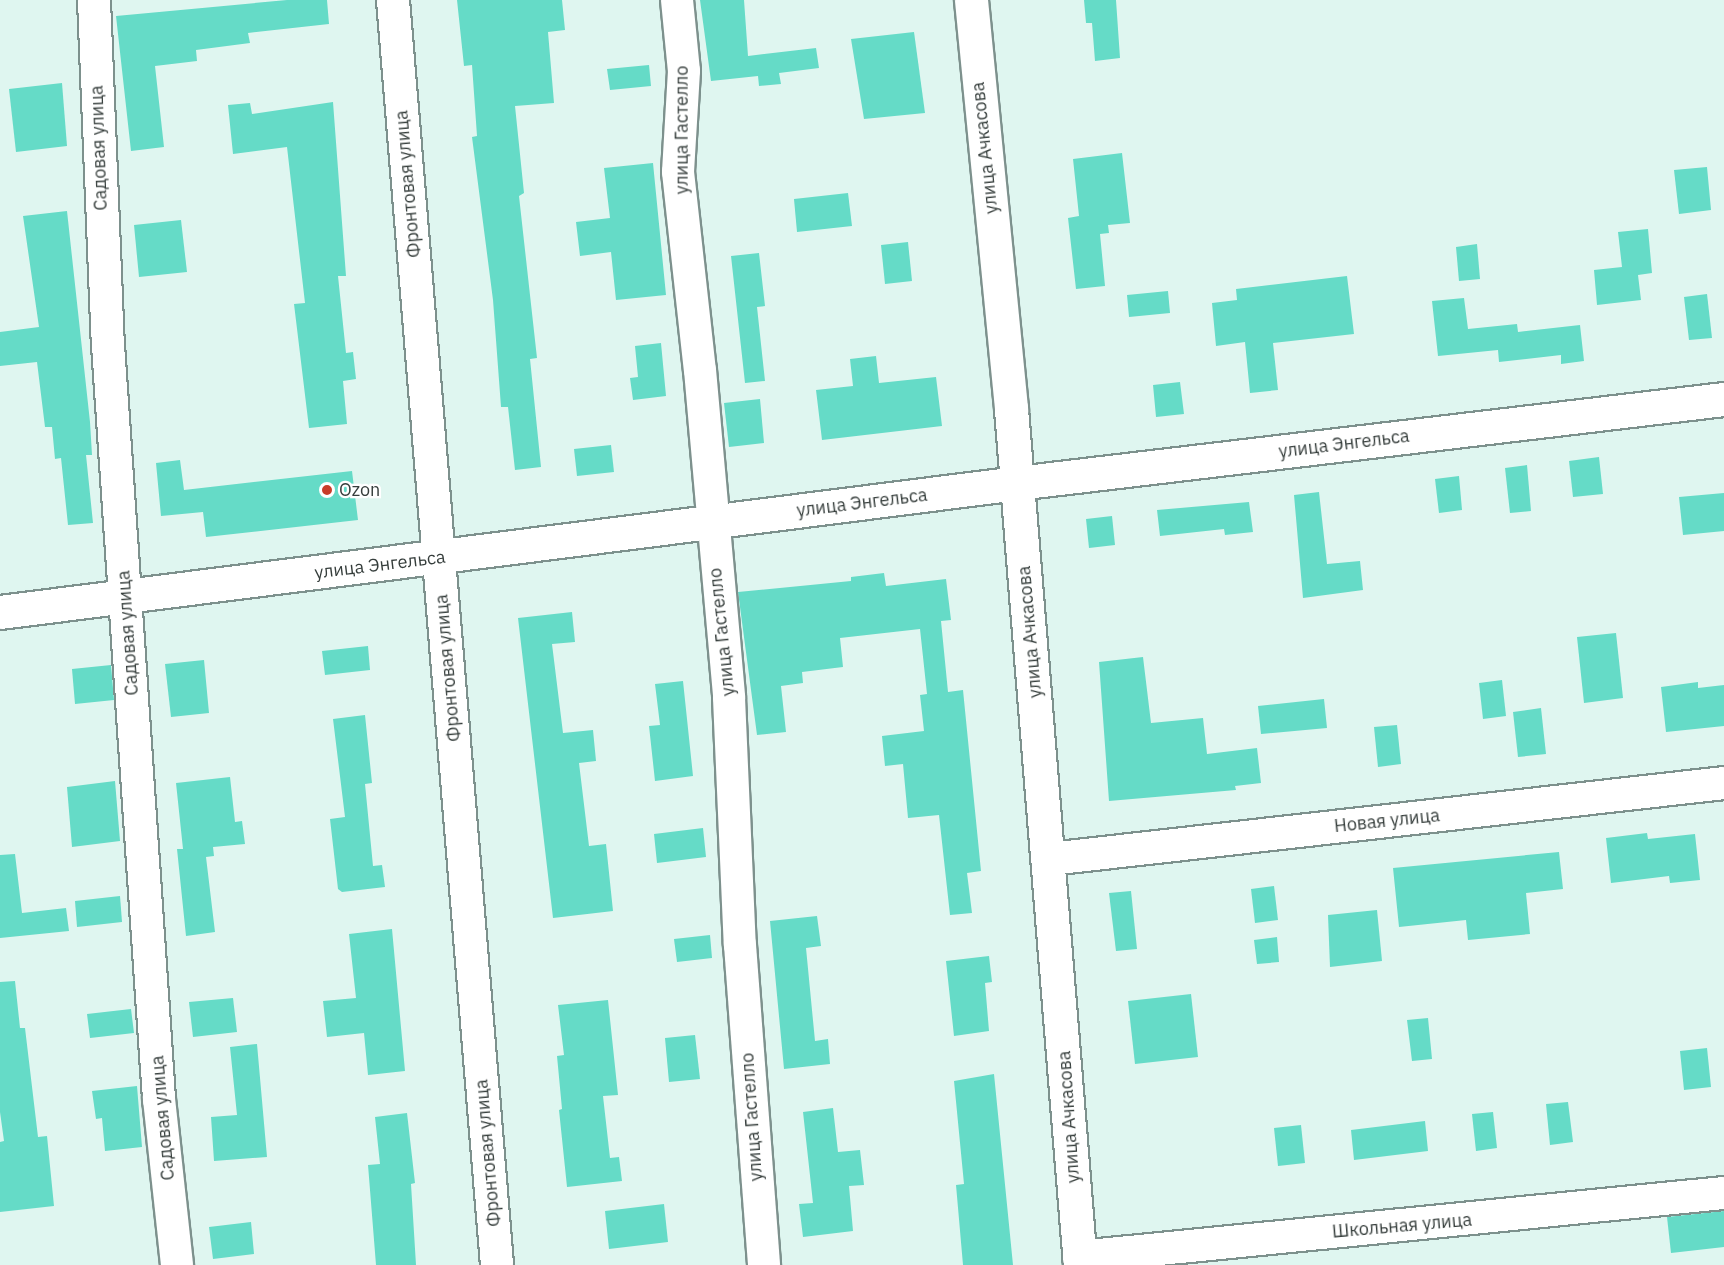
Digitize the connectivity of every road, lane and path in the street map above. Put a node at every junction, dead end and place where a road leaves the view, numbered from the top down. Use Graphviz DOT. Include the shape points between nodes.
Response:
graph roads {
  1 [pos="94,0"];
  2 [pos="393,0"];
  3 [pos="676,0"];
  4 [pos="971,0"];
  5 [pos="1724,399"];
  6 [pos="1017,483"];
  7 [pos="711,523"];
  8 [pos="439,558"];
  9 [pos="126,596"];
  10 [pos="0,612"];
  11 [pos="1724,783"];
  12 [pos="1050,859"];
  13 [pos="1724,1193"];
  14 [pos="1080,1261"];
  15 [pos="177,1265"];
  16 [pos="497,1265"];
  17 [pos="764,1265"];
  1 -- 9 [label="street, Садовая улица" via="108,345"];
  2 -- 8 [label="street, Фронтовая улица"];
  3 -- 7 [label="street, улица Гастелло" via="684,71 678,172 700,370"];
  4 -- 6 [label="main road, улица Ачкасова"];
  5 -- 6 [label="main road, улица Энгельса"];
  6 -- 7 [label="main road, улица Энгельса"];
  6 -- 12 [label="main road, улица Ачкасова"];
  7 -- 8 [label="main road, улица Энгельса"];
  7 -- 17 [label="street, улица Гастелло" via="729,698 740,945"];
  8 -- 9 [label="main road, улица Энгельса"];
  8 -- 16 [label="street, Фронтовая улица"];
  9 -- 10 [label="main road, улица Энгельса"];
  9 -- 15 [label="street, Садовая улица" via="159,1099"];
  11 -- 12 [label="street, Новая улица"];
  12 -- 14 [label="main road, улица Ачкасова"];
  13 -- 14 [label="street, Школьная улица"];
}
